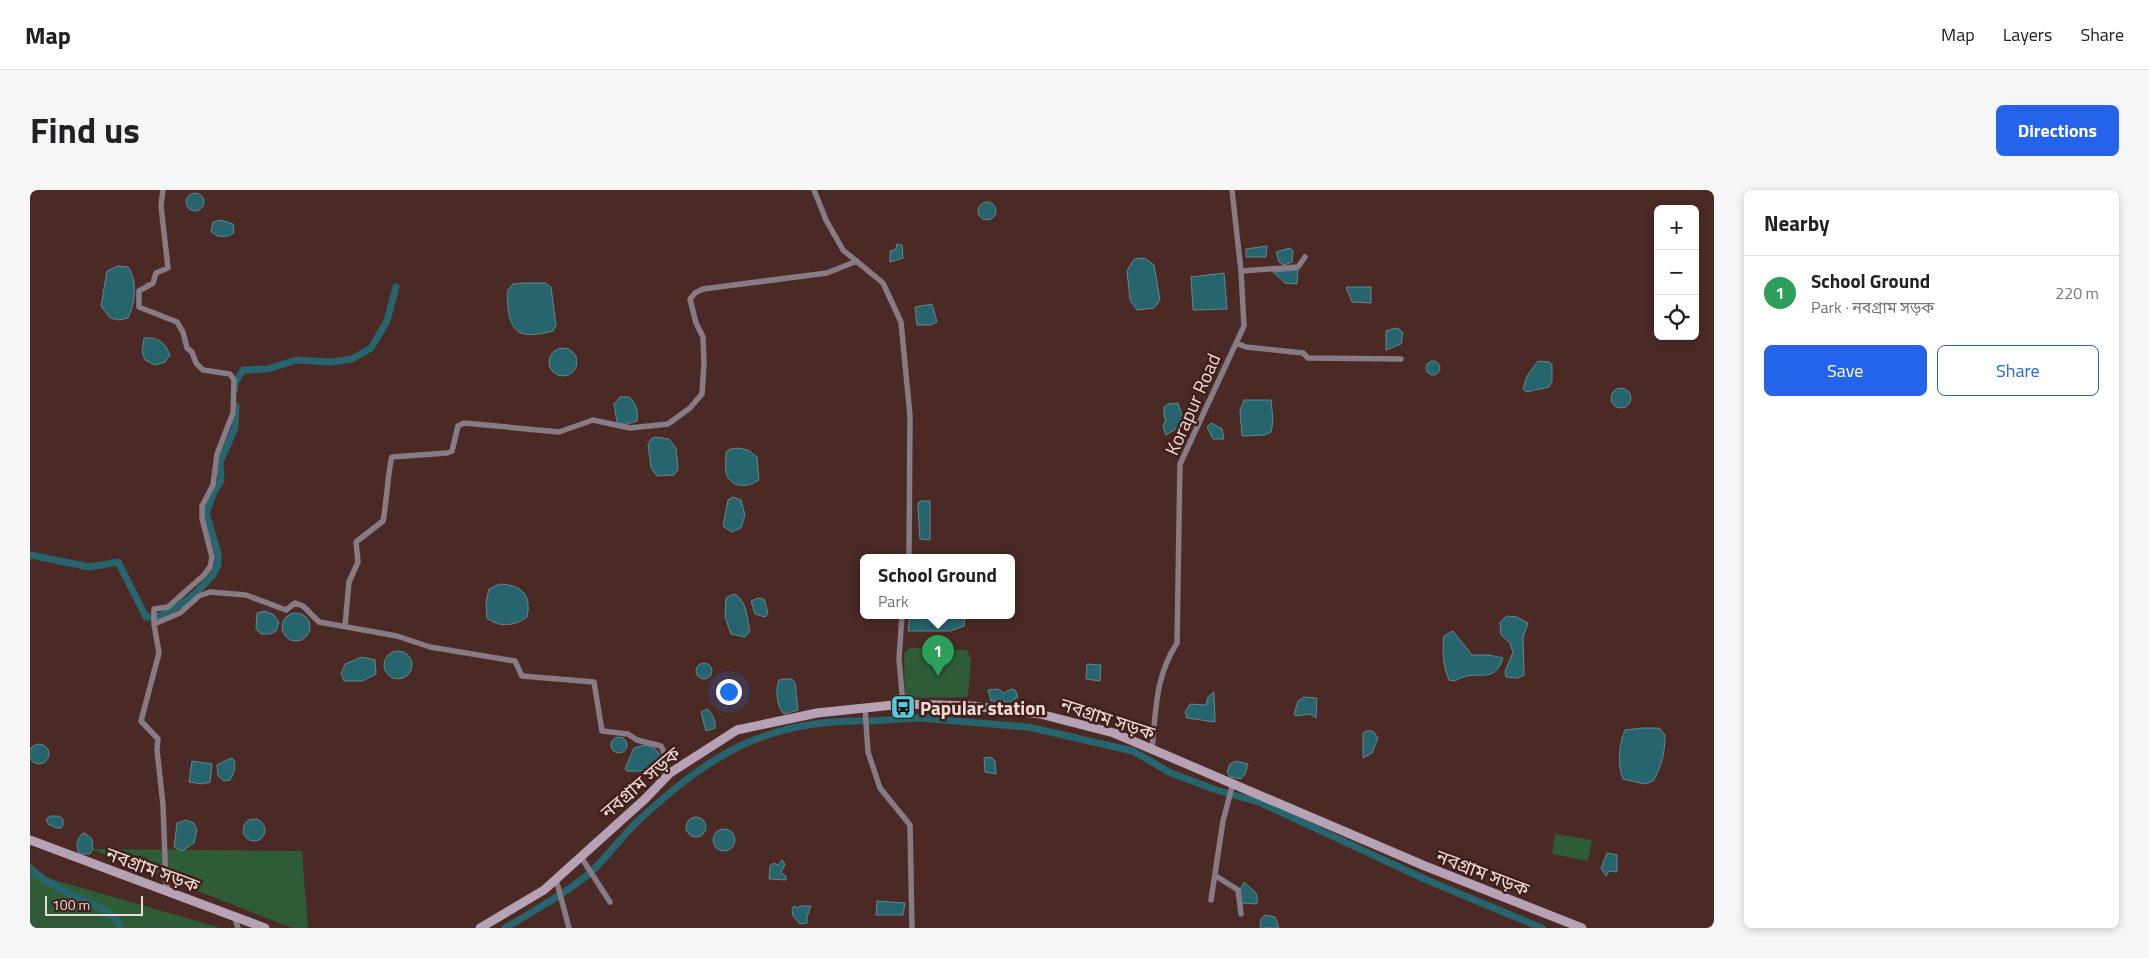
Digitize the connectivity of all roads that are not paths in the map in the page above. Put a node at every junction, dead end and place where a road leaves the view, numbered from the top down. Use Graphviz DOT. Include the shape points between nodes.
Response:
graph roads {
  1 [pos="163,190"];
  2 [pos="814,190"];
  3 [pos="1232,190"];
  4 [pos="1305,257"];
  5 [pos="857,261"];
  6 [pos="1241,271"];
  7 [pos="1236,343"];
  8 [pos="1401,359"];
  9 [pos="909,554"];
  10 [pos="902,619"];
  11 [pos="154,624"];
  12 [pos="345,626"];
  13 [pos="903,704"];
  14 [pos="865,708"];
  15 [pos="1152,749"];
  16 [pos="669,774"];
  17 [pos="1233,783"];
  18 [pos="30,840"];
  19 [pos="580,857"];
  20 [pos="1216,876"];
  21 [pos="556,879"];
  22 [pos="170,892"];
  23 [pos="1211,900"];
  24 [pos="610,902"];
  25 [pos="1241,914"];
  26 [pos="237,916"];
  27 [pos="238,928"];
  28 [pos="265,928"];
  29 [pos="480,928"];
  30 [pos="569,928"];
  31 [pos="912,928"];
  32 [pos="1582,928"];
  1 -- 11 [label="street" via="161,206 168,268 156,273 153,283 139,291 139,307 176,322 184,343 196,363 206,372 230,374 234,380 232,413 217,454 213,485 202,506 212,557 210,567 204,576 168,606 154,609"];
  2 -- 5 [label="street" via="826,220 844,250"];
  3 -- 6 [label="street, Korapur Road"];
  4 -- 6 [label="street" via="1298,267"];
  5 -- 9 [label="street" via="883,283 902,322 910,416"];
  5 -- 12 [label="street" via="827,273 703,289 695,293 690,299 703,337 702,394 668,424 630,428 593,420 559,432 464,423 458,426 452,451 392,456 383,521 356,542 358,562 349,582"];
  6 -- 7 [label="street, Korapur Road" via="1244,326"];
  7 -- 8 [label="street" via="1303,354 1308,358"];
  7 -- 15 [label="street, Korapur Road" via="1180,464 1177,643 1166,659 1159,680"];
  10 -- 13 [label="street" via="899,659"];
  11 -- 12 [label="street" via="180,613 199,596 210,592 246,595 286,610 295,603 303,606 319,622"];
  11 -- 22 [label="street" via="159,653 141,721 158,738 166,885"];
  12 -- 16 [label="street" via="397,636 430,647 515,661 522,676 594,682 602,731 628,734 637,740 661,746"];
  13 -- 14 [label="main road, নবগ্রাম সড়ক"];
  13 -- 15 [label="main road, নবগ্রাম সড়ক" via="972,706 1040,714 1114,734"];
  14 -- 16 [label="main road, নবগ্রাম সড়ক" via="818,713 737,730"];
  14 -- 31 [label="street" via="868,752 880,788 910,825"];
  15 -- 17 [label="main road, নবগ্রাম সড়ক"];
  16 -- 19 [label="main road, নবগ্রাম সড়ক"];
  17 -- 20 [label="street" via="1223,821"];
  17 -- 32 [label="main road, নবগ্রাম সড়ক" via="1425,866"];
  18 -- 22 [label="main road, নবগ্রাম সড়ক"];
  19 -- 21 [label="main road, নবগ্রাম সড়ক"];
  19 -- 24 [label="street"];
  20 -- 23 [label="street"];
  20 -- 25 [label="street" via="1238,890"];
  21 -- 29 [label="main road, নবগ্রাম সড়ক" via="544,890"];
  21 -- 30 [label="street"];
  22 -- 26 [label="main road, নবগ্রাম সড়ক"];
  26 -- 27 [label="street"];
  26 -- 28 [label="main road, নবগ্রাম সড়ক"];
}
